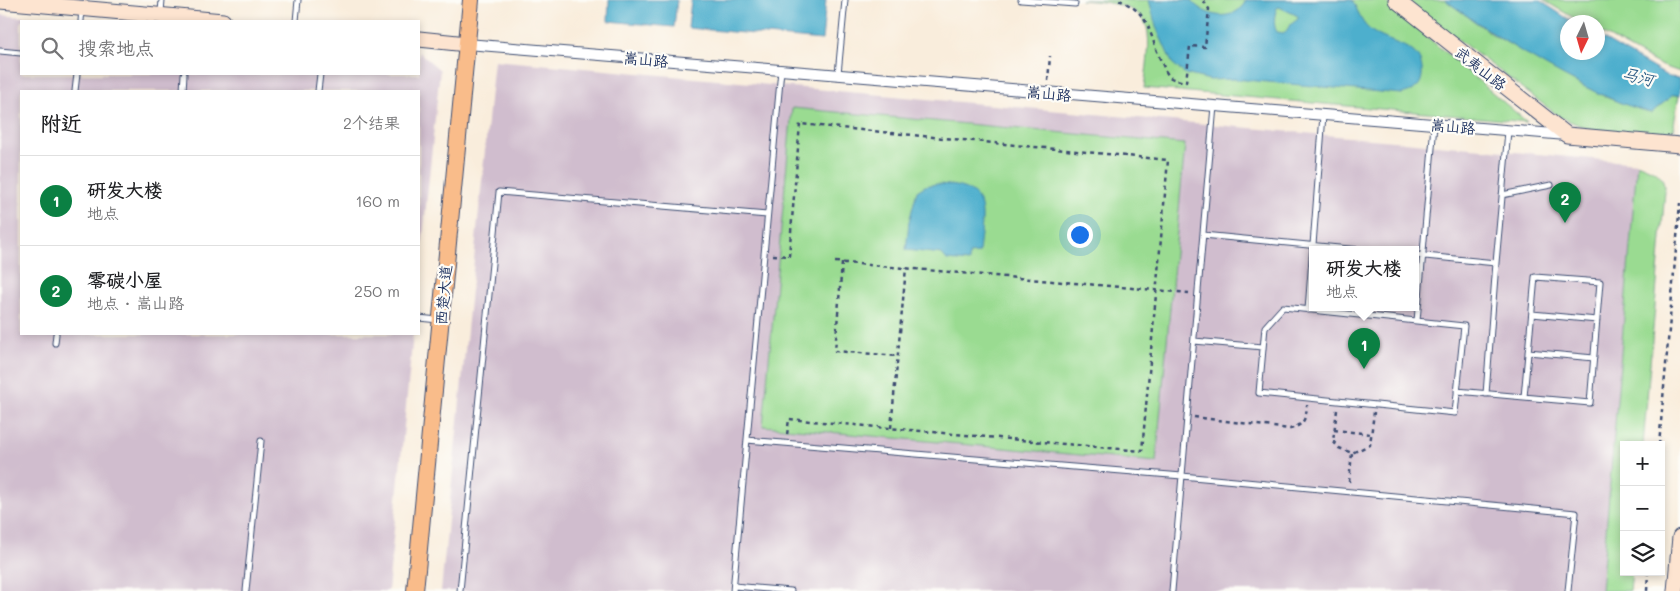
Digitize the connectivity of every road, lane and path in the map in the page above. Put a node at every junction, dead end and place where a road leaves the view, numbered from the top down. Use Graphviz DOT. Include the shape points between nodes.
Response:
graph roads {
  1 [pos="162,0"];
  2 [pos="298,0"];
  3 [pos="471,0"];
  4 [pos="845,0"];
  5 [pos="1021,0"];
  6 [pos="1119,0"];
  7 [pos="1203,0"];
  8 [pos="1396,0"];
  9 [pos="0,1"];
  10 [pos="1075,4"];
  11 [pos="81,15"];
  12 [pos="160,16"];
  13 [pos="210,20"];
  14 [pos="296,20"];
  15 [pos="420,39"];
  16 [pos="467,44"];
  17 [pos="0,51"];
  18 [pos="20,53"];
  19 [pos="1050,56"];
  20 [pos="781,70"];
  21 [pos="77,75"];
  22 [pos="184,75"];
  23 [pos="320,75"];
  24 [pos="838,75"];
  25 [pos="75,90"];
  26 [pos="183,90"];
  27 [pos="318,90"];
  28 [pos="1047,92"];
  29 [pos="1214,106"];
  30 [pos="1323,115"];
  31 [pos="1434,124"];
  32 [pos="1508,131"];
  33 [pos="1567,135"];
  34 [pos="1680,145"];
  35 [pos="1551,185"];
  36 [pos="1502,195"];
  37 [pos="1680,203"];
  38 [pos="767,215"];
  39 [pos="1203,235"];
  40 [pos="1313,246"];
  41 [pos="764,254"];
  42 [pos="1419,256"];
  43 [pos="1423,256"];
  44 [pos="835,262"];
  45 [pos="842,263"];
  46 [pos="1496,263"];
  47 [pos="906,268"];
  48 [pos="1156,290"];
  49 [pos="1198,294"];
  50 [pos="1309,297"];
  51 [pos="1419,299"];
  52 [pos="1308,310"];
  53 [pos="1318,311"];
  54 [pos="1418,311"];
  55 [pos="1532,314"];
  56 [pos="420,318"];
  57 [pos="441,320"];
  58 [pos="1597,320"];
  59 [pos="1417,321"];
  60 [pos="56,335"];
  61 [pos="1194,340"];
  62 [pos="55,343"];
  63 [pos="1263,348"];
  64 [pos="1528,352"];
  65 [pos="898,356"];
  66 [pos="1594,358"];
  67 [pos="1457,391"];
  68 [pos="1486,394"];
  69 [pos="1524,397"];
  70 [pos="1308,398"];
  71 [pos="1337,402"];
  72 [pos="1374,405"];
  73 [pos="1187,416"];
  74 [pos="891,428"];
  75 [pos="1334,430"];
  76 [pos="1371,434"];
  77 [pos="747,440"];
  78 [pos="261,441"];
  79 [pos="1659,441"];
  80 [pos="786,443"];
  81 [pos="1352,452"];
  82 [pos="1182,476"];
  83 [pos="1349,491"];
  84 [pos="1680,537"];
  85 [pos="1648,576"];
  86 [pos="733,588"];
  87 [pos="246,591"];
  88 [pos="415,591"];
  89 [pos="460,591"];
  90 [pos="791,591"];
  91 [pos="1172,591"];
  92 [pos="1568,591"];
  93 [pos="1646,591"];
  94 [pos="1675,591"];
  1 -- 12 [label="lane"];
  2 -- 14 [label="lane"];
  3 -- 16 [label="main road, 西楚大道"];
  4 -- 24 [label="lane"];
  5 -- 10 [label="lane"];
  6 -- 7 [label="path" via="1146,19 1159,57 1172,79 1186,82 1190,46 1205,47 1208,9"];
  8 -- 33 [label="street, 武夷山路"];
  9 -- 11 [label="street"];
  11 -- 12 [label="street"];
  12 -- 13 [label="street"];
  15 -- 16 [label="street, 嵩山路"];
  16 -- 20 [label="street, 嵩山路"];
  16 -- 57 [label="main road, 西楚大道"];
  17 -- 18 [label="lane"];
  19 -- 28 [label="path"];
  20 -- 24 [label="street, 嵩山路"];
  20 -- 38 [label="lane"];
  21 -- 25 [label="lane"];
  22 -- 26 [label="lane"];
  23 -- 27 [label="lane"];
  24 -- 28 [label="street, 嵩山路"];
  28 -- 29 [label="street, 嵩山路"];
  29 -- 30 [label="street, 嵩山路"];
  29 -- 39 [label="lane"];
  30 -- 31 [label="street, 嵩山路"];
  30 -- 40 [label="lane"];
  31 -- 32 [label="street, 嵩山路"];
  31 -- 43 [label="lane"];
  32 -- 33 [label="street, 嵩山路"];
  32 -- 36 [label="lane"];
  33 -- 34 [label="street, 嵩山路"];
  35 -- 36 [label="lane"];
  36 -- 46 [label="lane"];
  37 -- 79 [label="path"];
  38 -- 41 [label="lane"];
  38 -- 89 [label="lane" via="498,192"];
  39 -- 40 [label="lane"];
  39 -- 49 [label="lane"];
  41 -- 48 [label="path" via="789,256 800,124 1168,160"];
  41 -- 77 [label="lane"];
  42 -- 43 [label="lane"];
  43 -- 46 [label="lane"];
  43 -- 51 [label="lane"];
  44 -- 45 [label="path"];
  45 -- 47 [label="path"];
  45 -- 65 [label="path" via="835,351"];
  46 -- 68 [label="lane"];
  47 -- 48 [label="path"];
  47 -- 65 [label="path"];
  48 -- 49 [label="path"];
  48 -- 74 [label="path" via="1142,451"];
  49 -- 61 [label="lane"];
  50 -- 52 [label="lane"];
  52 -- 63 [label="lane" via="1283,307 1266,327"];
  53 -- 59 [label="lane"];
  54 -- 59 [label="lane"];
  55 -- 58 [label="lane"];
  55 -- 58 [label="lane" via="1535,277 1600,282"];
  55 -- 64 [label="lane"];
  56 -- 57 [label="lane"];
  57 -- 88 [label="main road, 西楚大道"];
  58 -- 66 [label="lane"];
  59 -- 67 [label="lane" via="1464,326"];
  60 -- 62 [label="lane"];
  61 -- 63 [label="lane"];
  61 -- 73 [label="lane"];
  63 -- 70 [label="lane" via="1259,393"];
  64 -- 66 [label="lane"];
  64 -- 69 [label="lane"];
  65 -- 74 [label="path"];
  66 -- 69 [label="lane" via="1590,403"];
  67 -- 68 [label="lane"];
  67 -- 72 [label="lane" via="1455,413"];
  68 -- 69 [label="lane"];
  70 -- 71 [label="lane"];
  70 -- 73 [label="path" via="1304,419 1299,426 1290,429"];
  71 -- 72 [label="lane"];
  71 -- 75 [label="path"];
  72 -- 76 [label="path"];
  73 -- 82 [label="lane"];
  74 -- 80 [label="path" via="789,420"];
  75 -- 76 [label="path"];
  75 -- 81 [label="path" via="1333,441 1339,448"];
  76 -- 81 [label="path" via="1370,445"];
  77 -- 80 [label="lane"];
  77 -- 86 [label="lane"];
  78 -- 87 [label="lane"];
  80 -- 82 [label="lane"];
  81 -- 83 [label="path"];
  82 -- 83 [label="lane"];
  82 -- 91 [label="lane"];
  83 -- 92 [label="lane" via="1576,513"];
  84 -- 94 [label="street"];
  85 -- 93 [label="path"];
  86 -- 90 [label="lane"];
}
